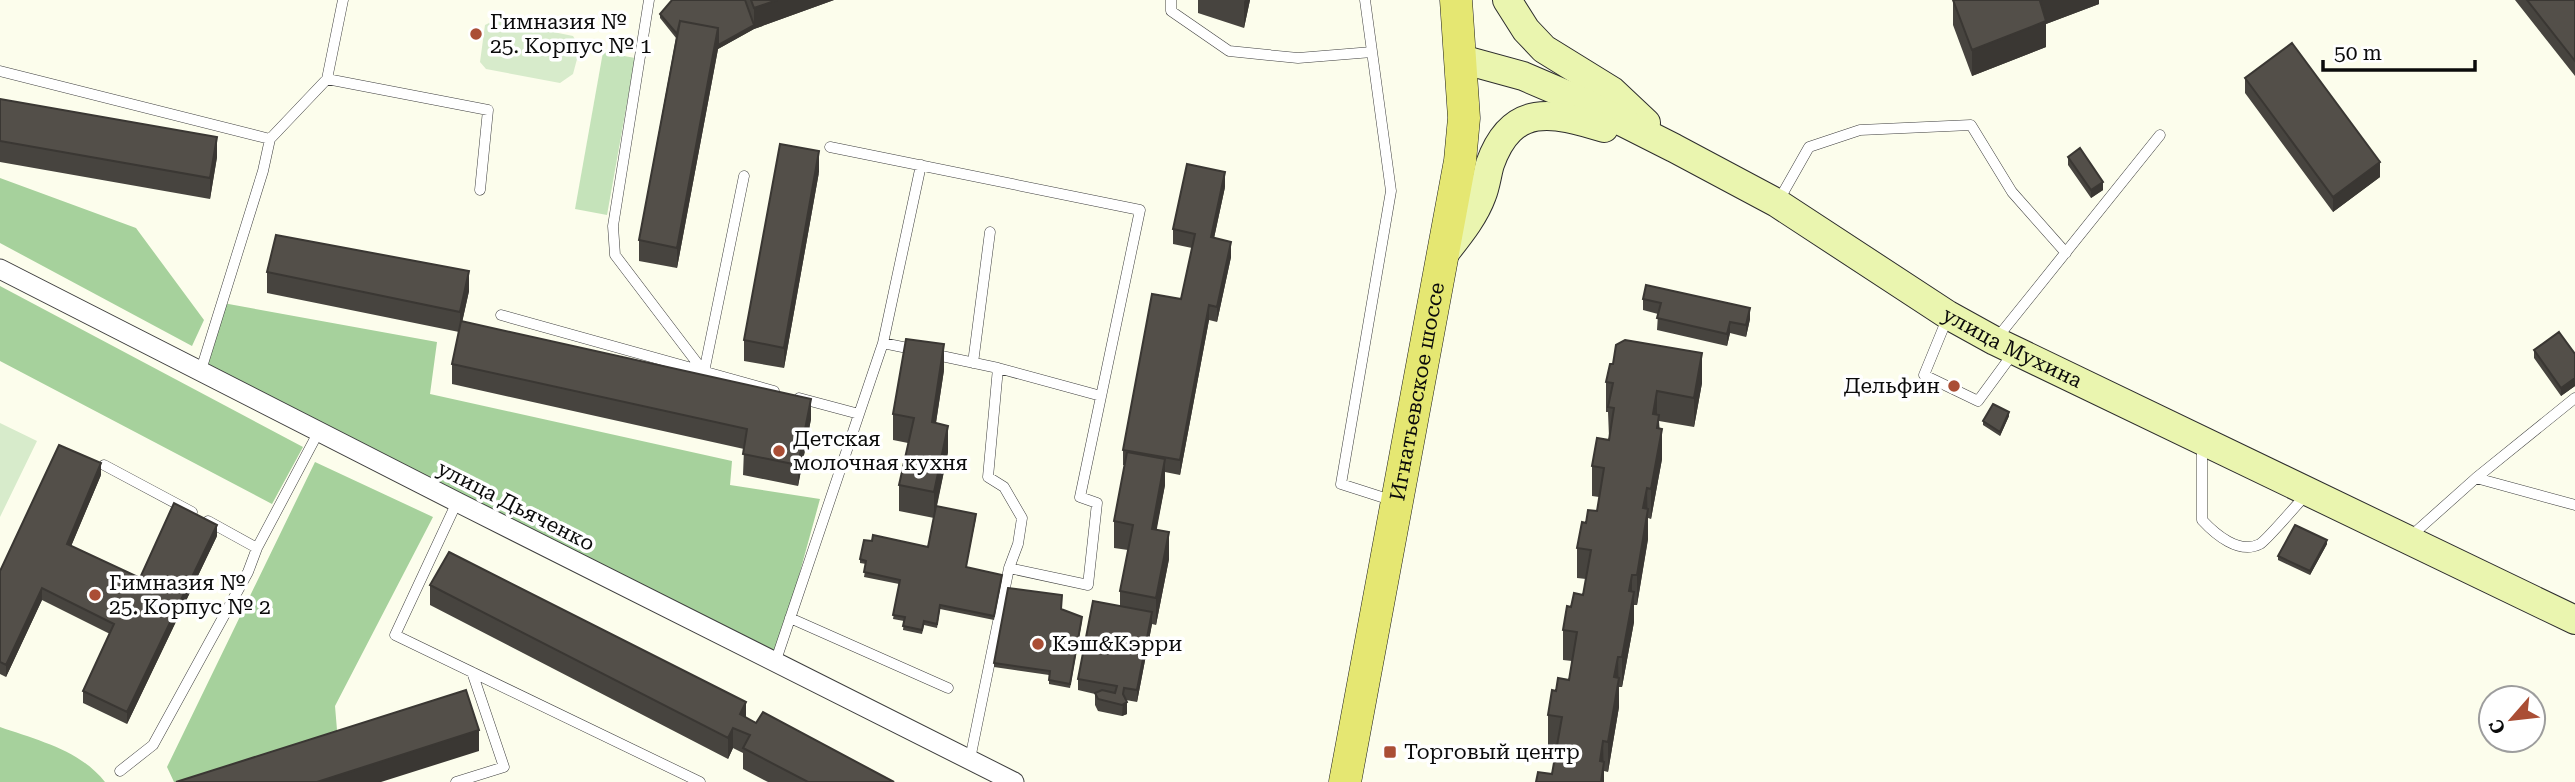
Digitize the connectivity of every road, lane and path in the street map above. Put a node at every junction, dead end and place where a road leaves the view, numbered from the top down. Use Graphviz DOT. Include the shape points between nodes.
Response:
graph roads {
  1 [pos="343,0"];
  2 [pos="649,0"];
  3 [pos="1171,0"];
  4 [pos="1365,0"];
  5 [pos="1456,0"];
  6 [pos="1507,0"];
  7 [pos="1372,52"];
  8 [pos="1461,59"];
  9 [pos="0,71"];
  10 [pos="327,79"];
  11 [pos="2160,135"];
  12 [pos="270,139"];
  13 [pos="830,147"];
  14 [pos="1674,148"];
  15 [pos="921,165"];
  16 [pos="744,176"];
  17 [pos="480,190"];
  18 [pos="1777,203"];
  19 [pos="990,232"];
  20 [pos="2066,253"];
  21 [pos="1444,254"];
  22 [pos="0,268"];
  23 [pos="501,315"];
  24 [pos="1948,315"];
  25 [pos="883,343"];
  26 [pos="2005,347"];
  27 [pos="973,363"];
  28 [pos="998,368"];
  29 [pos="201,370"];
  30 [pos="705,372"];
  31 [pos="782,393"];
  32 [pos="1101,396"];
  33 [pos="794,397"];
  34 [pos="2575,398"];
  35 [pos="859,414"];
  36 [pos="319,430"];
  37 [pos="2202,441"];
  38 [pos="104,465"];
  39 [pos="2476,478"];
  40 [pos="2309,492"];
  41 [pos="457,502"];
  42 [pos="1396,502"];
  43 [pos="2575,505"];
  44 [pos="2408,539"];
  45 [pos="257,548"];
  46 [pos="1009,568"];
  47 [pos="790,618"];
  48 [pos="2575,620"];
  49 [pos="775,663"];
  50 [pos="472,672"];
  51 [pos="948,688"];
  52 [pos="970,759"];
  53 [pos="120,771"];
  54 [pos="456,782"];
  55 [pos="700,782"];
  56 [pos="1014,782"];
  57 [pos="1345,782"];
  1 -- 10 [label="lane"];
  2 -- 30 [label="lane" via="613,226 615,255"];
  3 -- 7 [label="lane" via="1171,11 1229,51 1298,58"];
  4 -- 7 [label="lane"];
  5 -- 8 [label="main road, Игнатьевское шоссе"];
  6 -- 14 [label="main road" via="1544,49 1612,92"];
  7 -- 42 [label="lane" via="1391,191 1341,484"];
  8 -- 14 [label="main road, улица Мухина" via="1523,76"];
  8 -- 21 [label="main road, Игнатьевское шоссе" via="1464,118"];
  9 -- 12 [label="lane"];
  10 -- 12 [label="lane"];
  10 -- 17 [label="lane" via="494,111"];
  11 -- 20 [label="lane"];
  12 -- 29 [label="lane"];
  13 -- 15 [label="lane"];
  14 -- 18 [label="main road, улица Мухина"];
  14 -- 21 [label="main road" via="1573,118 1531,117 1513,126 1502,139 1482,196"];
  15 -- 25 [label="lane"];
  15 -- 32 [label="lane" via="1140,210"];
  16 -- 30 [label="lane"];
  18 -- 20 [label="lane" via="1809,147 1860,130 1971,125 2012,192"];
  18 -- 24 [label="main road, улица Мухина"];
  19 -- 27 [label="lane"];
  20 -- 26 [label="lane"];
  21 -- 42 [label="main road, Игнатьевское шоссе"];
  22 -- 29 [label="street, улица Дьяченко"];
  23 -- 30 [label="lane"];
  24 -- 26 [label="main road, улица Мухина"];
  24 -- 26 [label="lane" via="1924,375 1979,401"];
  25 -- 27 [label="lane"];
  25 -- 35 [label="lane"];
  26 -- 37 [label="main road, улица Мухина"];
  27 -- 28 [label="lane"];
  28 -- 32 [label="lane"];
  28 -- 46 [label="lane" via="988,477 1004,487 1022,518"];
  29 -- 36 [label="street, улица Дьяченко"];
  30 -- 31 [label="lane"];
  32 -- 46 [label="lane" via="1080,497 1097,503 1088,585"];
  33 -- 35 [label="lane"];
  34 -- 39 [label="lane"];
  35 -- 47 [label="lane"];
  36 -- 41 [label="street, улица Дьяченко"];
  36 -- 45 [label="lane"];
  37 -- 40 [label="main road, улица Мухина"];
  37 -- 40 [label="lane" via="2202,520 2230,542 2260,544"];
  38 -- 45 [label="lane"];
  39 -- 43 [label="lane"];
  39 -- 44 [label="lane"];
  40 -- 44 [label="main road, улица Мухина"];
  41 -- 49 [label="street, улица Дьяченко"];
  41 -- 50 [label="lane" via="395,635"];
  42 -- 57 [label="main road, Игнатьевское шоссе"];
  44 -- 48 [label="main road, улица Мухина"];
  45 -- 53 [label="lane" via="153,745"];
  46 -- 52 [label="lane"];
  47 -- 49 [label="lane"];
  47 -- 51 [label="lane"];
  49 -- 52 [label="street, улица Дьяченко"];
  50 -- 54 [label="lane" via="504,766"];
  50 -- 55 [label="lane"];
  52 -- 56 [label="street, улица Дьяченко"];
}
